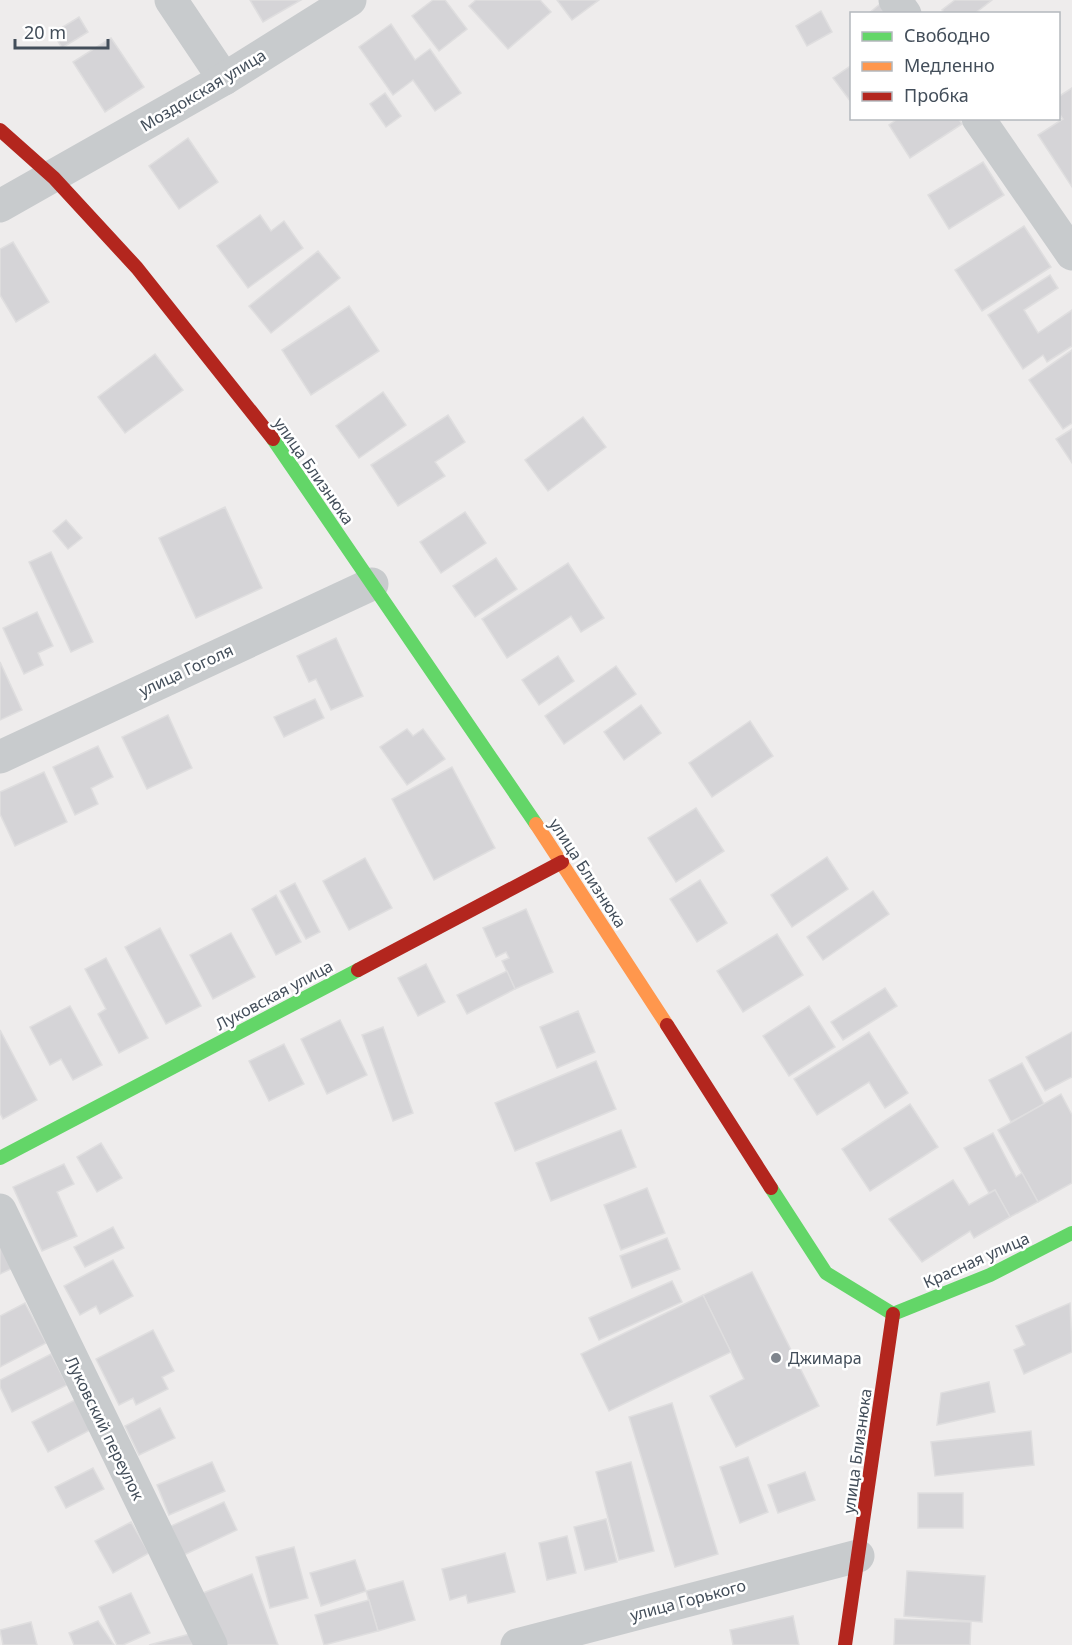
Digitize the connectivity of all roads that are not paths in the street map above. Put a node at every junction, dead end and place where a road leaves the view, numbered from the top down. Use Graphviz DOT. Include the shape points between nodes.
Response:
graph roads {
  1 [pos="171,0"];
  2 [pos="350,0"];
  3 [pos="224,79"];
  4 [pos="979,120"];
  5 [pos="0,130"];
  6 [pos="54,178"];
  7 [pos="0,206"];
  8 [pos="1071,252"];
  9 [pos="372,584"];
  10 [pos="0,757"];
  11 [pos="562,862"];
  12 [pos="0,1158"];
  13 [pos="0,1210"];
  14 [pos="1072,1233"];
  15 [pos="893,1314"];
  16 [pos="858,1556"];
  17 [pos="211,1645"];
  18 [pos="517,1645"];
  19 [pos="845,1645"];
  1 -- 3 [label="street"];
  2 -- 3 [label="street, Моздокская улица"];
  3 -- 6 [label="street, Моздокская улица"];
  4 -- 8 [label="street"];
  5 -- 6 [label="street, улица Близнюка"];
  6 -- 7 [label="street, Моздокская улица"];
  6 -- 9 [label="street, улица Близнюка" via="137,268 283,452"];
  9 -- 10 [label="street, улица Гоголя"];
  9 -- 11 [label="street, улица Близнюка"];
  11 -- 12 [label="street, Луковская улица"];
  11 -- 15 [label="street, улица Близнюка" via="826,1273"];
  13 -- 17 [label="street, Луковский переулок"];
  14 -- 15 [label="street, Красная улица" via="990,1275"];
  15 -- 16 [label="street, улица Близнюка"];
  16 -- 18 [label="street, улица Горького"];
  16 -- 19 [label="street, улица Близнюка"];
}
